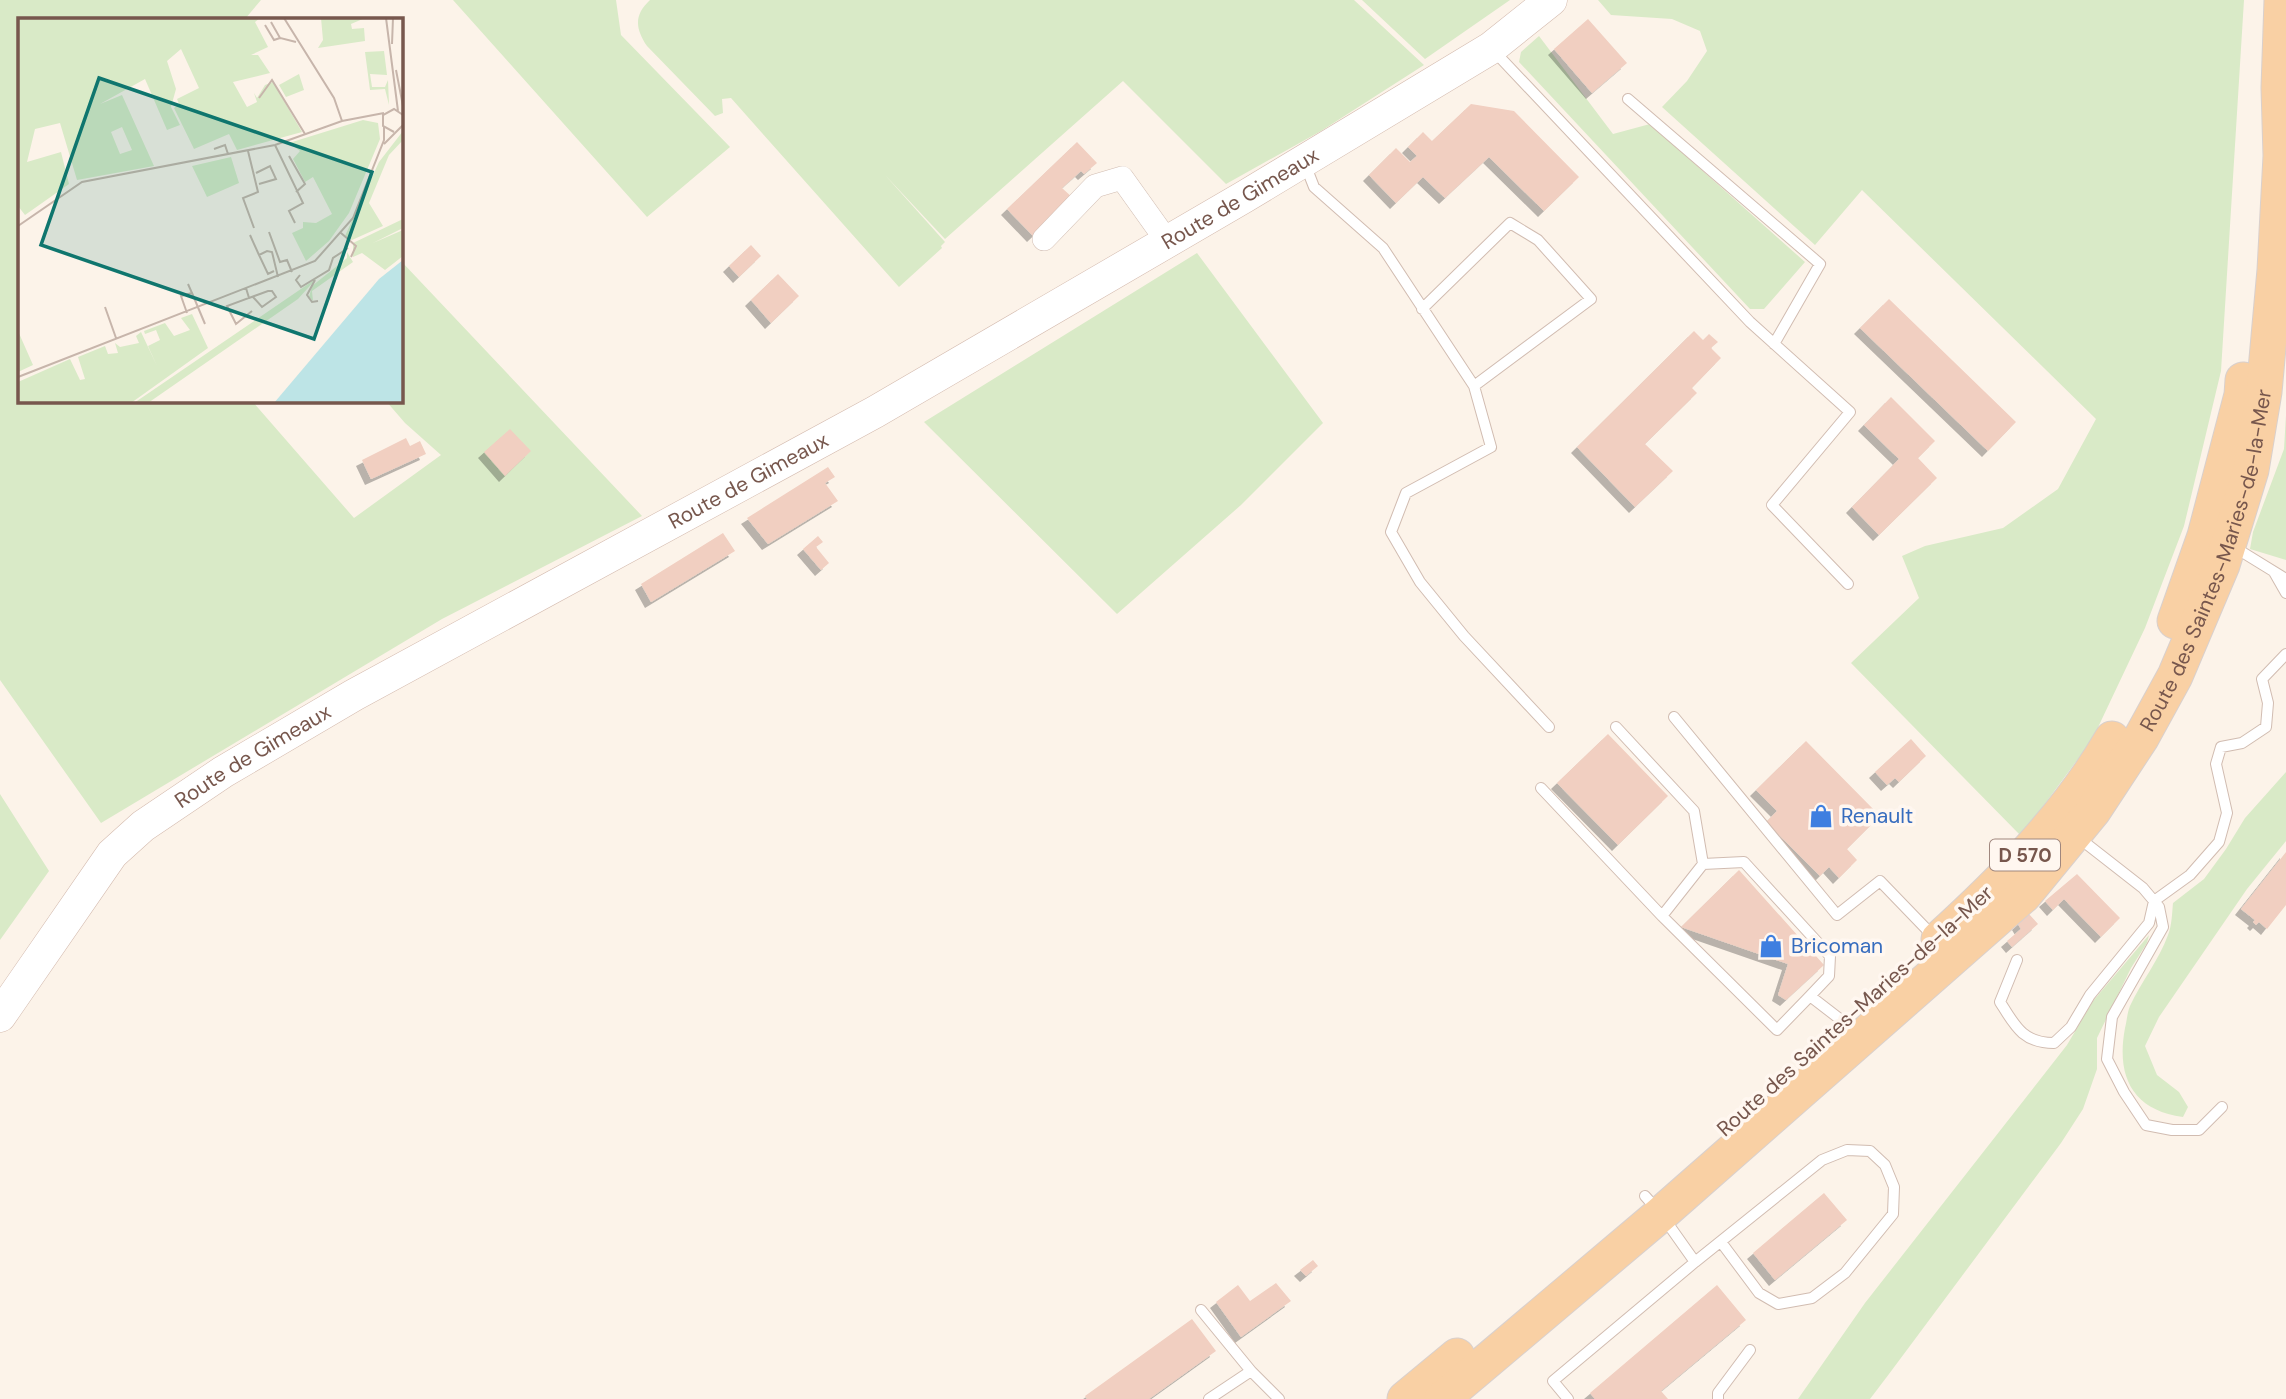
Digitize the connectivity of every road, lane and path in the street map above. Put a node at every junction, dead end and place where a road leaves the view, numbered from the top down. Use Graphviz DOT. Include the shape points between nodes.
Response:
graph roads {
  1 [pos="1551,0"];
  2 [pos="2282,0"];
  3 [pos="1491,48"];
  4 [pos="1628,99"];
  5 [pos="1304,161"];
  6 [pos="1044,239"];
  7 [pos="1167,241"];
  8 [pos="1422,309"];
  9 [pos="1774,344"];
  10 [pos="1474,386"];
  11 [pos="2217,540"];
  12 [pos="2274,572"];
  13 [pos="2286,579"];
  14 [pos="1848,584"];
  15 [pos="2286,593"];
  16 [pos="2286,654"];
  17 [pos="1674,717"];
  18 [pos="1549,727"];
  19 [pos="1616,727"];
  20 [pos="1541,788"];
  21 [pos="2065,826"];
  22 [pos="1703,864"];
  23 [pos="2154,901"];
  24 [pos="1662,916"];
  25 [pos="1946,949"];
  26 [pos="2017,960"];
  27 [pos="1810,996"];
  28 [pos="0,1016"];
  29 [pos="1854,1030"];
  30 [pos="2222,1107"];
  31 [pos="1653,1205"];
  32 [pos="1721,1242"];
  33 [pos="1695,1262"];
  34 [pos="1201,1310"];
  35 [pos="1749,1350"];
  36 [pos="1470,1360"];
  37 [pos="1251,1371"];
  38 [pos="1209,1399"];
  39 [pos="1279,1399"];
  40 [pos="1405,1399"];
  41 [pos="1442,1399"];
  42 [pos="1568,1399"];
  43 [pos="1718,1399"];
  1 -- 3 [label="street, Route de Gimeaux"];
  2 -- 11 [label="main road, Route des Saintes-Maries-de-la-Mer / D 570" via="2281,156 2264,392 2251,470"];
  3 -- 5 [label="street, Route de Gimeaux"];
  3 -- 9 [label="lane"];
  4 -- 9 [label="lane" via="1820,264"];
  5 -- 7 [label="street, Route de Gimeaux"];
  5 -- 8 [label="lane" via="1314,187 1383,248"];
  6 -- 7 [label="street" via="1095,186 1122,178"];
  7 -- 28 [label="street, Route de Gimeaux" via="876,412 354,695 223,772 143,826 111,854"];
  8 -- 10 [label="lane"];
  8 -- 10 [label="lane" via="1510,223 1538,240 1591,299"];
  9 -- 14 [label="lane" via="1850,412 1772,505"];
  10 -- 18 [label="lane" via="1491,447 1406,493 1391,531 1420,582 1449,618"];
  11 -- 12 [label="lane"];
  11 -- 21 [label="main road, Route des Saintes-Maries-de-la-Mer / D 570" via="2222,565 2175,676 2093,811"];
  12 -- 13 [label="lane"];
  12 -- 15 [label="lane"];
  16 -- 23 [label="lane" via="2262,679 2266,727 2242,743 2221,747 2216,764 2227,813 2219,842 2190,875"];
  17 -- 25 [label="lane" via="1837,915 1880,881"];
  19 -- 22 [label="lane" via="1695,811"];
  20 -- 24 [label="lane"];
  21 -- 23 [label="lane"];
  21 -- 25 [label="main road, Route des Saintes-Maries-de-la-Mer / D 570" via="2024,895"];
  22 -- 24 [label="lane"];
  22 -- 27 [label="lane" via="1744,862 1830,956 1829,976"];
  23 -- 26 [label="lane" via="2150,923 2054,1043 2037,1043 2016,1028 2000,1002"];
  23 -- 30 [label="lane" via="2163,927 2112,1017 2108,1059 2146,1125 2199,1130"];
  24 -- 27 [label="lane" via="1777,1030"];
  25 -- 29 [label="main road, Route des Saintes-Maries-de-la-Mer / D 570"];
  27 -- 29 [label="lane"];
  29 -- 31 [label="main road, Route des Saintes-Maries-de-la-Mer / D 570"];
  31 -- 33 [label="lane"];
  31 -- 36 [label="main road, Route des Saintes-Maries-de-la-Mer / D 570"];
  32 -- 32 [label="lane" via="1759,1293 1779,1304 1812,1298 1845,1273 1893,1214 1894,1186 1885,1165 1870,1150 1847,1150 1822,1160"];
  32 -- 33 [label="lane"];
  33 -- 42 [label="lane" via="1553,1381"];
  34 -- 37 [label="lane"];
  35 -- 43 [label="lane"];
  36 -- 40 [label="main road, Route des Saintes-Maries-de-la-Mer / D 570"];
  36 -- 41 [label="main road, Route des Saintes-Maries-de-la-Mer / D 570"];
  37 -- 38 [label="lane"];
  37 -- 39 [label="lane"];
}
